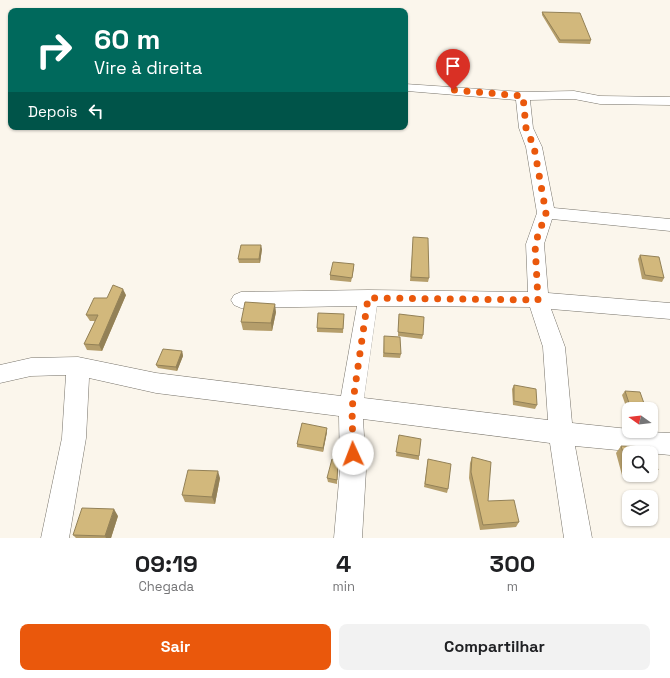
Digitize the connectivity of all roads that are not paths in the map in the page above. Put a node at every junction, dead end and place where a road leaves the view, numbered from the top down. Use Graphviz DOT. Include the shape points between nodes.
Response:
graph roads {
  1 [pos="408,87"];
  2 [pos="523,96"];
  3 [pos="670,101"];
  4 [pos="546,213"];
  5 [pos="670,225"];
  6 [pos="368,298"];
  7 [pos="241,300"];
  8 [pos="538,300"];
  9 [pos="670,311"];
  10 [pos="78,366"];
  11 [pos="0,374"];
  12 [pos="352,408"];
  13 [pos="561,434"];
  14 [pos="670,444"];
  15 [pos="55,538"];
  16 [pos="348,538"];
  17 [pos="578,538"];
  1 -- 2 [label="street"];
  2 -- 3 [label="street" via="574,95 600,100"];
  2 -- 4 [label="street" via="526,128 534,147"];
  4 -- 5 [label="street"];
  4 -- 8 [label="street" via="535,244"];
  6 -- 7 [label="street"];
  6 -- 8 [label="street"];
  6 -- 12 [label="street"];
  8 -- 9 [label="street"];
  8 -- 13 [label="street" via="554,347"];
  10 -- 11 [label="street" via="31,367"];
  10 -- 12 [label="street" via="156,383"];
  10 -- 15 [label="street" via="74,438"];
  12 -- 13 [label="street"];
  12 -- 16 [label="street" via="353,470"];
  13 -- 14 [label="street"];
  13 -- 17 [label="street"];
}
